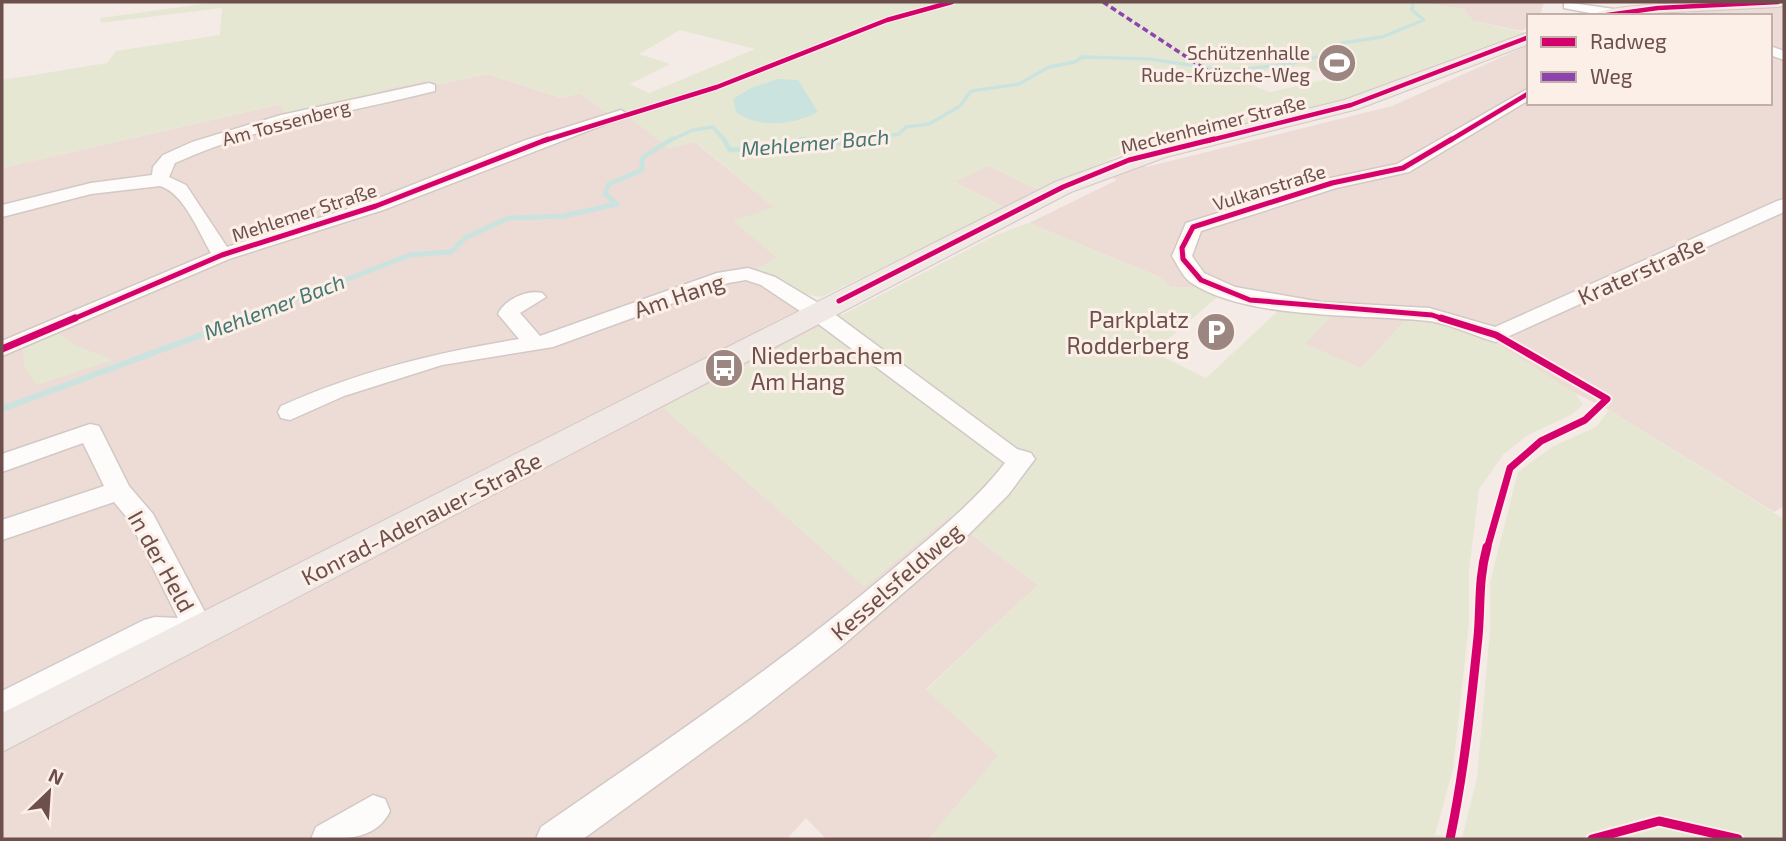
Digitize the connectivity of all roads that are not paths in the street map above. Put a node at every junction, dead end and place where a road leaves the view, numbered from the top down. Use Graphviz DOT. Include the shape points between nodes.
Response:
graph roads {
  1 [pos="1777,2"];
  2 [pos="1784,5"];
  3 [pos="1570,8"];
  4 [pos="1587,14"];
  5 [pos="1607,14"];
  6 [pos="1527,38"];
  7 [pos="429,88"];
  8 [pos="1527,94"];
  9 [pos="621,115"];
  10 [pos="160,179"];
  11 [pos="1784,205"];
  12 [pos="2,211"];
  13 [pos="222,255"];
  14 [pos="535,297"];
  15 [pos="828,307"];
  16 [pos="1496,335"];
  17 [pos="535,344"];
  18 [pos="2,349"];
  19 [pos="290,412"];
  20 [pos="2,463"];
  21 [pos="119,491"];
  22 [pos="2,530"];
  23 [pos="200,631"];
  24 [pos="2,706"];
  25 [pos="2,734"];
  26 [pos="373,811"];
  27 [pos="329,839"];
  28 [pos="554,839"];
  1 -- 2 [label="street"];
  1 -- 5 [label="main road"];
  3 -- 4 [label="street"];
  3 -- 5 [label="street"];
  6 -- 15 [label="main road, Meckenheimer Straße" via="1351,105 1129,160 1063,187"];
  7 -- 10 [label="street, Am Tossenberg" via="287,118 198,146 169,159"];
  8 -- 16 [label="street, Vulkanstraße" via="1407,166 1216,218 1193,227 1182,248 1183,259 1201,280 1250,300 1432,316"];
  9 -- 13 [label="street, Mehlemer Straße" via="532,144 376,206"];
  10 -- 12 [label="street"];
  10 -- 13 [label="street" via="175,185"];
  11 -- 16 [label="street, Kraterstraße"];
  13 -- 18 [label="street, Mehlemer Straße"];
  14 -- 17 [label="street" via="509,314"];
  15 -- 17 [label="street, Am Hang" via="748,274 724,277"];
  15 -- 23 [label="main road, Konrad-Adenauer-Straße"];
  15 -- 28 [label="street, Kesselsfeldweg" via="1008,455 1022,459 1003,487 978,511 842,629"];
  17 -- 19 [label="street, Am Hang" via="439,359 336,391"];
  20 -- 21 [label="street" via="90,432"];
  21 -- 22 [label="street, In der Held"];
  21 -- 23 [label="street, In der Held" via="140,514"];
  23 -- 24 [label="street" via="155,629"];
  23 -- 25 [label="main road, Konrad-Adenauer-Straße"];
  26 -- 27 [label="street"];
}
